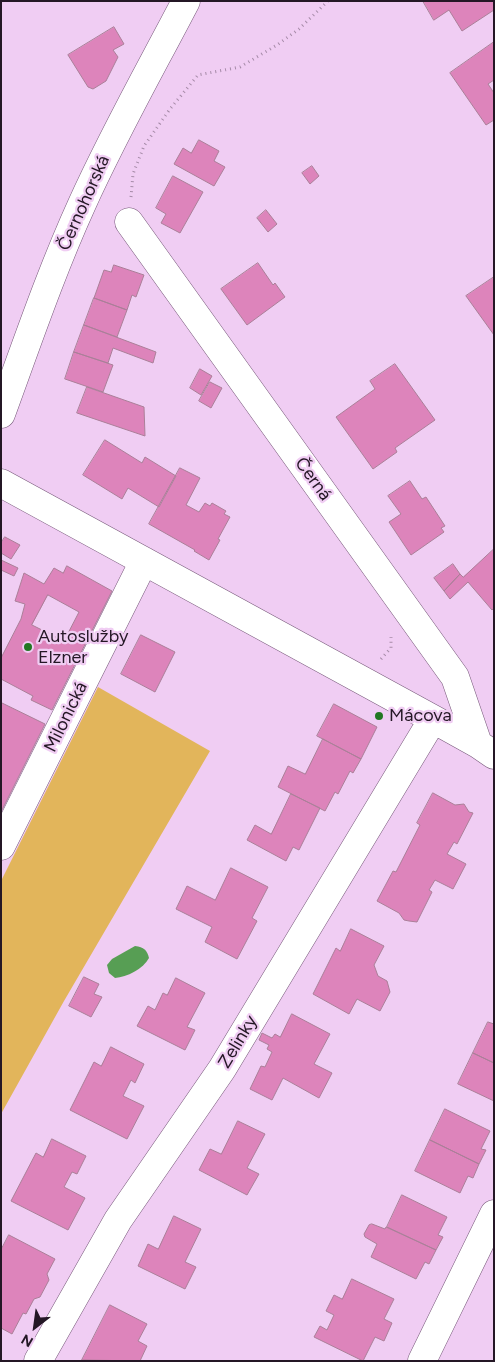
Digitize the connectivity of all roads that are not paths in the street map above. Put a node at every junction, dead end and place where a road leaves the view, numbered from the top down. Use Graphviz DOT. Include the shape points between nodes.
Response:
graph roads {
  1 [pos="186,1"];
  2 [pos="129,222"];
  3 [pos="1,414"];
  4 [pos="1,483"];
  5 [pos="144,561"];
  6 [pos="433,719"];
  7 [pos="486,750"];
  8 [pos="1,846"];
  9 [pos="494,1214"];
  10 [pos="38,1361"];
  11 [pos="422,1361"];
  1 -- 3 [label="street, Černohorská" via="82,204"];
  2 -- 7 [label="street, Černá" via="455,677"];
  4 -- 5 [label="street"];
  5 -- 6 [label="street"];
  5 -- 8 [label="street, Milonická"];
  6 -- 7 [label="street"];
  6 -- 10 [label="street, Zelinky" via="222,1069 118,1220"];
  9 -- 11 [label="street"];
}
